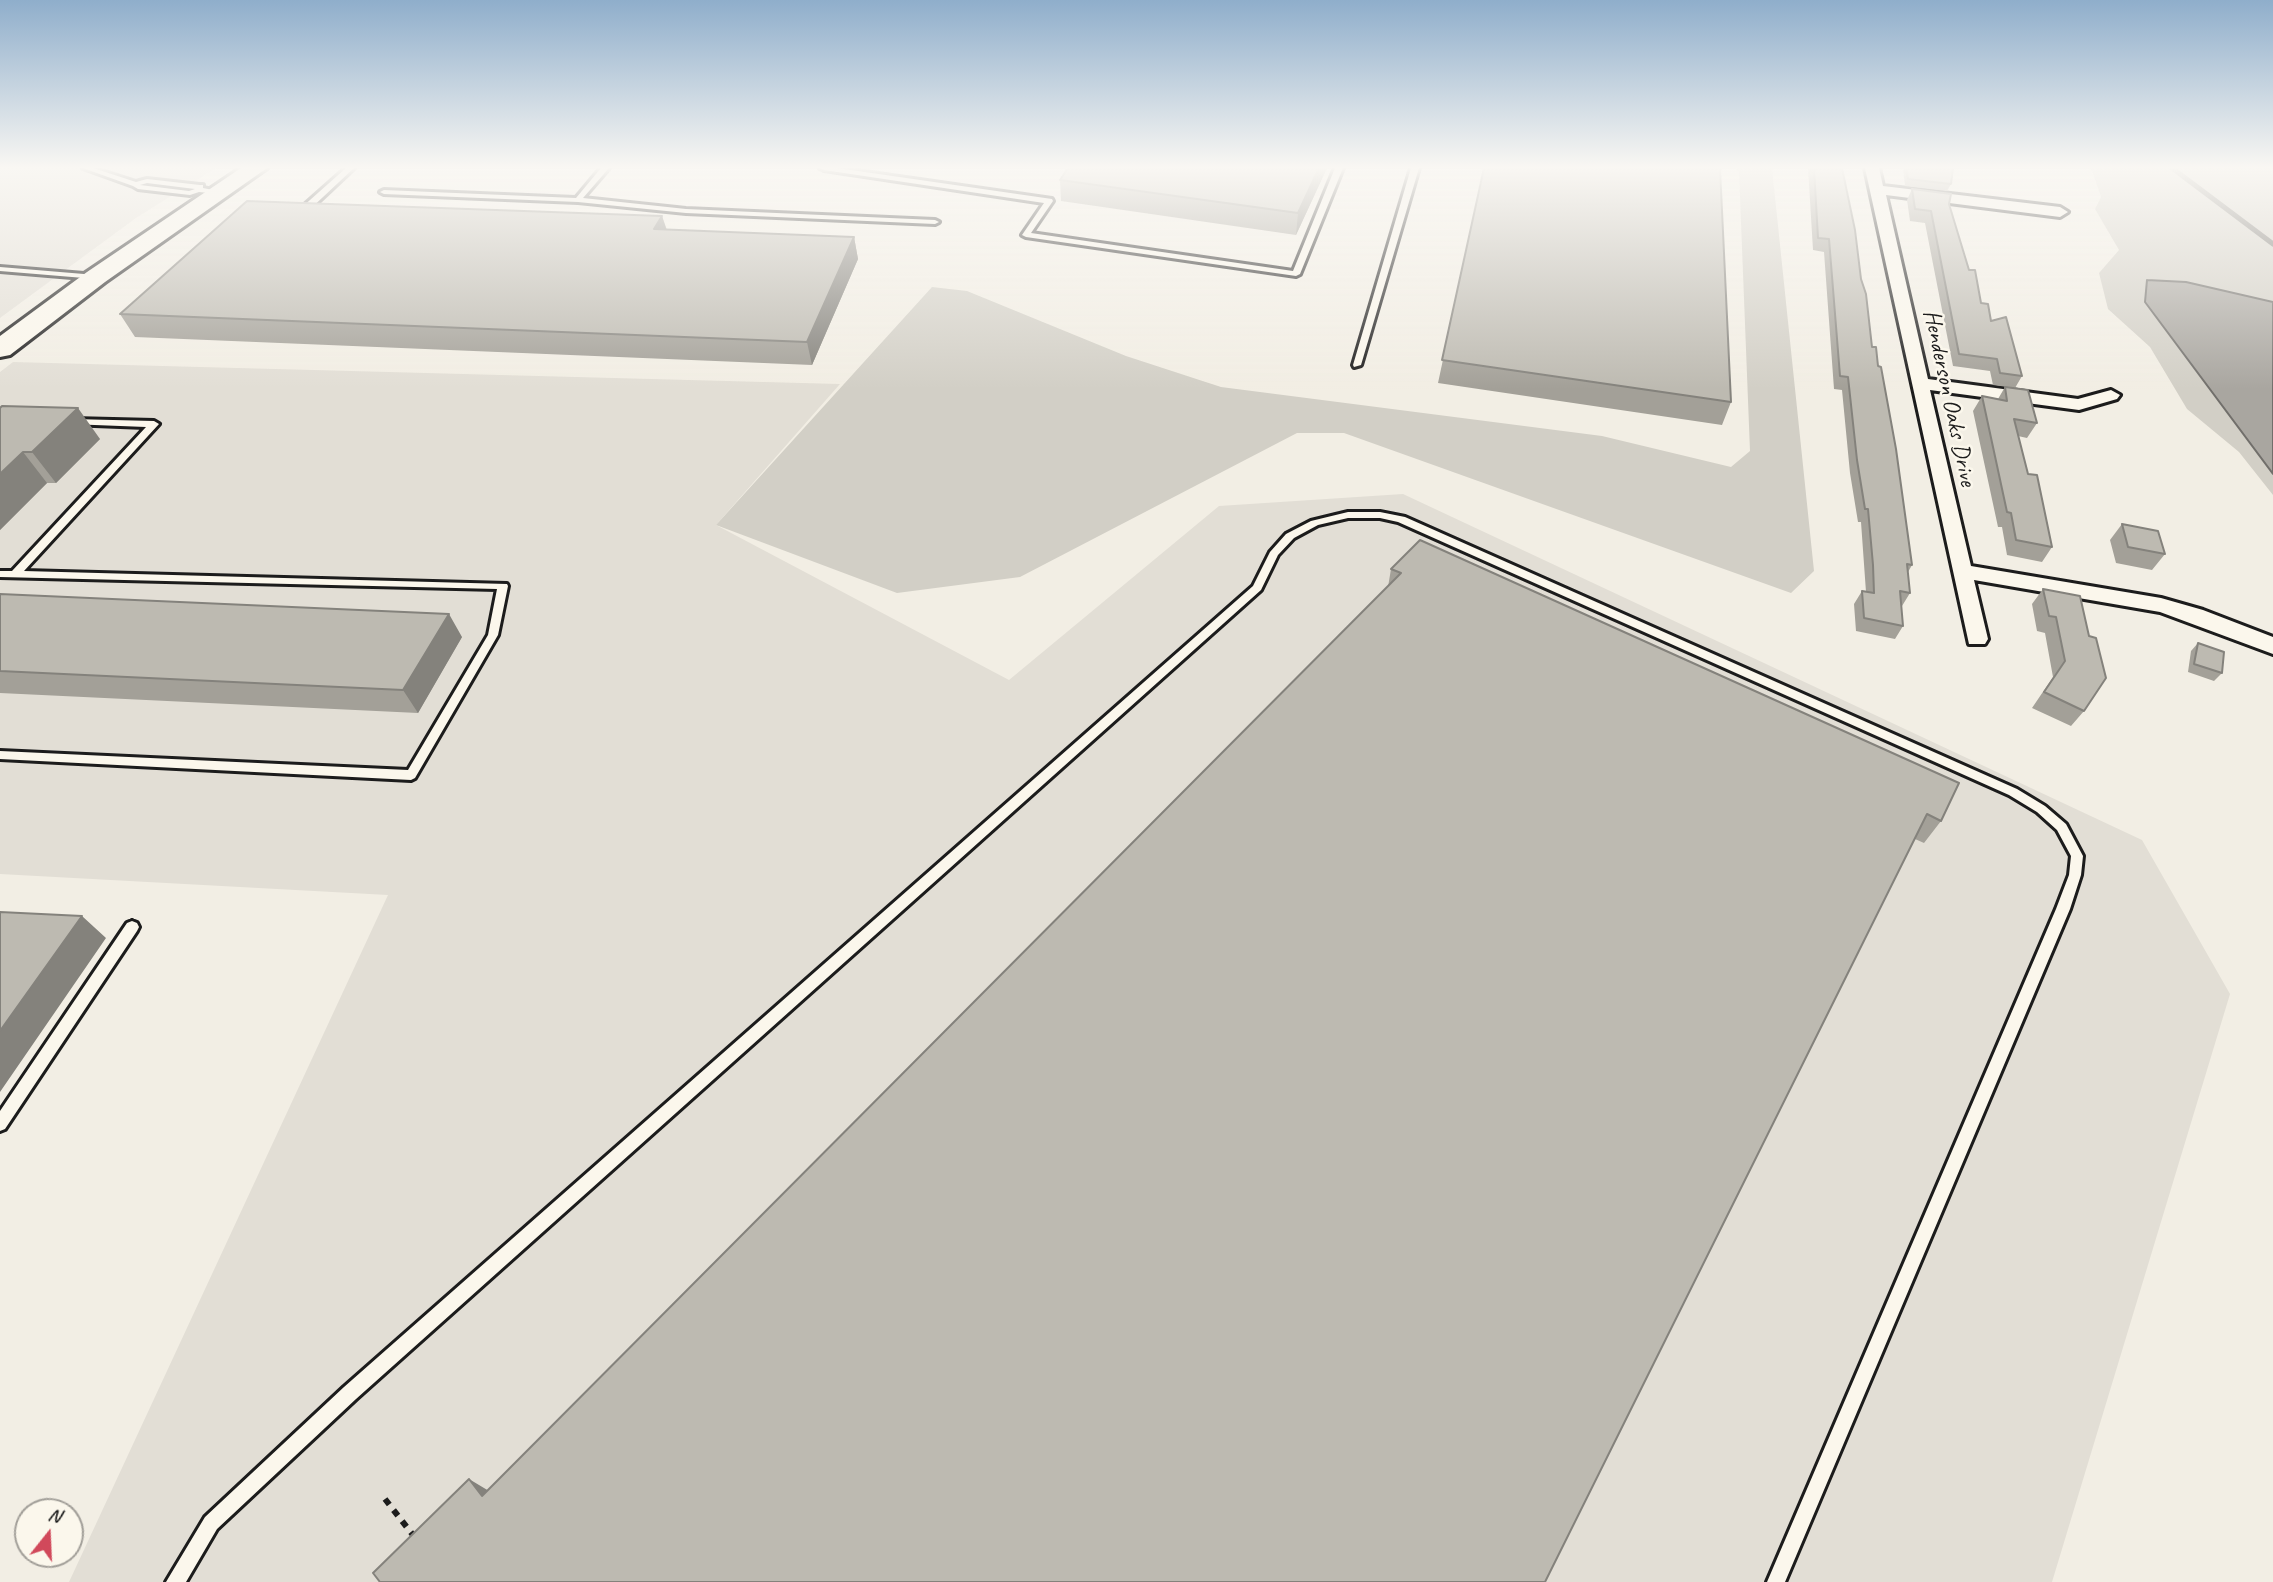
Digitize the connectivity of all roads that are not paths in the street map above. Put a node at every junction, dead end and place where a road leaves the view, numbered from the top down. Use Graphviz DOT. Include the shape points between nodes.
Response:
graph roads {
  1 [pos="142,242"];
  2 [pos="1073,242"];
  3 [pos="1309,242"];
  4 [pos="1393,242"];
  5 [pos="1889,242"];
  6 [pos="0,269"];
  7 [pos="96,277"];
  8 [pos="0,349"];
  9 [pos="1357,365"];
  10 [pos="1920,383"];
  11 [pos="2111,395"];
  12 [pos="57,422"];
  13 [pos="1962,571"];
  14 [pos="0,574"];
  15 [pos="15,574"];
  16 [pos="1977,639"];
  17 [pos="2273,646"];
  18 [pos="0,755"];
  19 [pos="132,927"];
  20 [pos="0,1124"];
  21 [pos="175,1582"];
  22 [pos="1776,1582"];
  1 -- 7 [label="main road"];
  2 -- 3 [label="lane" via="1296,274"];
  4 -- 9 [label="lane"];
  5 -- 10 [label="street, Henderson Oaks Drive"];
  6 -- 7 [label="lane"];
  7 -- 8 [label="main road"];
  10 -- 11 [label="street" via="2078,405"];
  10 -- 13 [label="street, Henderson Oaks Drive"];
  12 -- 15 [label="lane" via="154,424"];
  13 -- 16 [label="street, Henderson Oaks Drive"];
  13 -- 17 [label="street" via="2161,605"];
  14 -- 15 [label="lane"];
  15 -- 18 [label="lane" via="503,586 493,635 411,775"];
  19 -- 20 [label="lane"];
  21 -- 22 [label="lane" via="211,1523 361,1384 1257,587 1274,554 1290,536 1315,523 1348,515 1401,519 2013,792 2062,827 2077,856 2063,909"];
}
